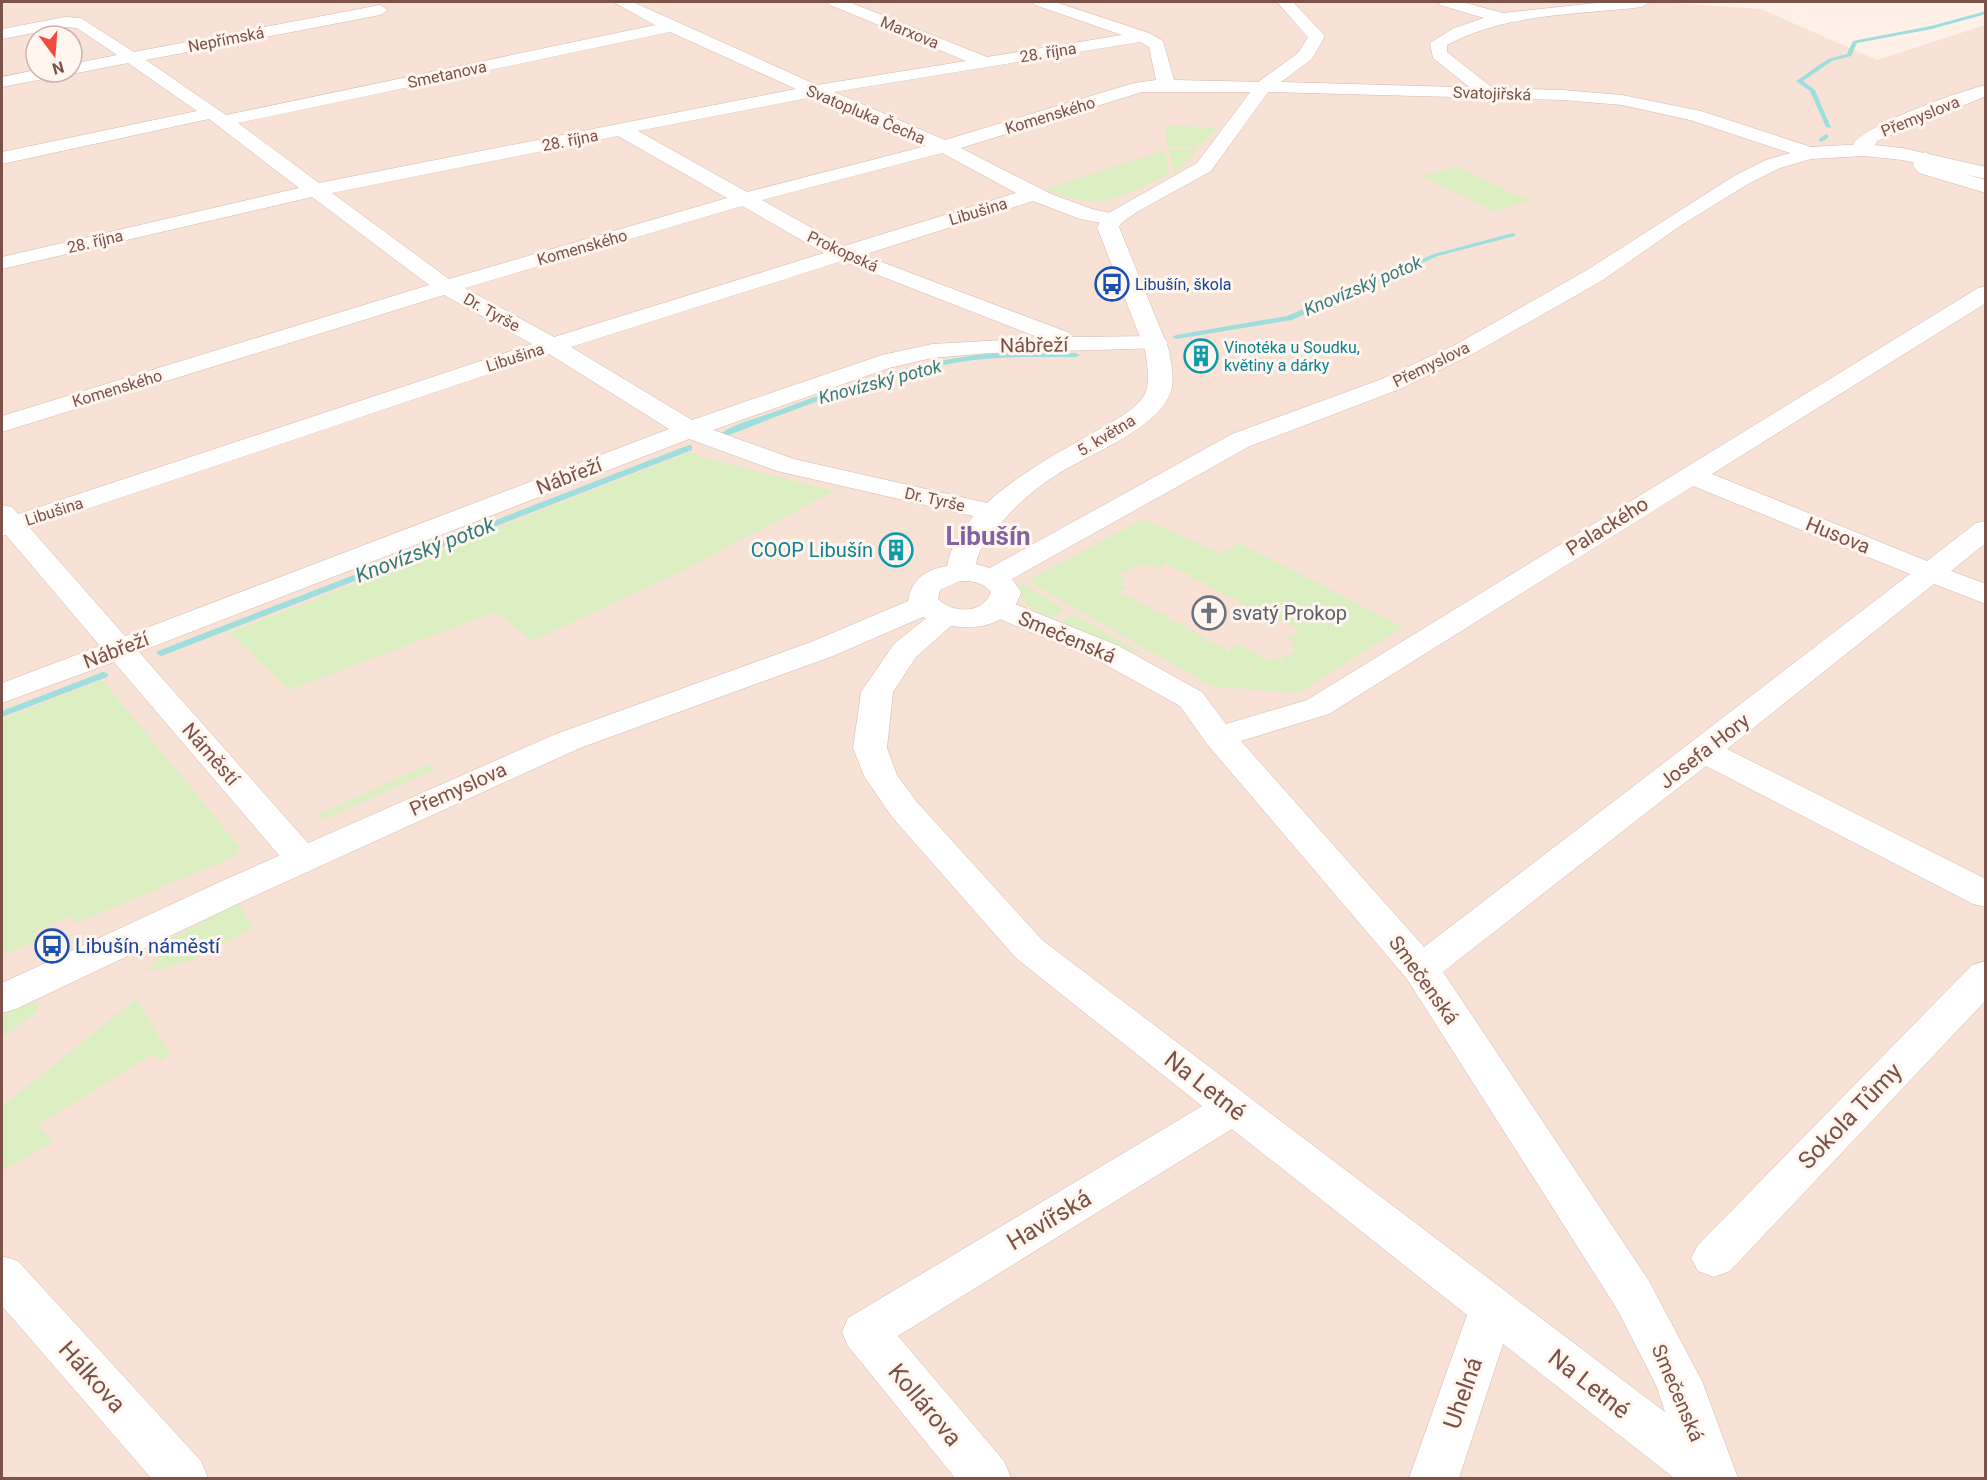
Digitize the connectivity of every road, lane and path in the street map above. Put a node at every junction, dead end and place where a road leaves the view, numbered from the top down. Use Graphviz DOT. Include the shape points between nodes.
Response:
graph roads {
  1 [pos="621,2"];
  2 [pos="836,2"];
  3 [pos="1041,2"];
  4 [pos="1285,2"];
  5 [pos="1446,2"];
  6 [pos="1642,2"];
  7 [pos="380,10"];
  8 [pos="1505,18"];
  9 [pos="670,27"];
  10 [pos="2,34"];
  11 [pos="1143,37"];
  12 [pos="134,57"];
  13 [pos="984,62"];
  14 [pos="84,67"];
  15 [pos="24,78"];
  16 [pos="2,82"];
  17 [pos="1166,85"];
  18 [pos="1263,87"];
  19 [pos="1986,90"];
  20 [pos="815,92"];
  21 [pos="1488,93"];
  22 [pos="218,117"];
  23 [pos="622,130"];
  24 [pos="944,147"];
  25 [pos="1863,150"];
  26 [pos="1810,153"];
  27 [pos="2,158"];
  28 [pos="1925,158"];
  29 [pos="1986,173"];
  30 [pos="1986,187"];
  31 [pos="315,190"];
  32 [pos="1031,195"];
  33 [pos="744,198"];
  34 [pos="1112,219"];
  35 [pos="842,254"];
  36 [pos="2,263"];
  37 [pos="446,287"];
  38 [pos="1986,293"];
  39 [pos="1156,343"];
  40 [pos="1077,344"];
  41 [pos="552,345"];
  42 [pos="2,424"];
  43 [pos="689,430"];
  44 [pos="1690,475"];
  45 [pos="995,513"];
  46 [pos="5,522"];
  47 [pos="1986,529"];
  48 [pos="960,572"];
  49 [pos="1930,572"];
  50 [pos="993,578"];
  51 [pos="1986,595"];
  52 [pos="999,608"];
  53 [pos="936,611"];
  54 [pos="119,649"];
  55 [pos="2,694"];
  56 [pos="1219,737"];
  57 [pos="1704,751"];
  58 [pos="302,860"];
  59 [pos="1986,895"];
  60 [pos="1421,969"];
  61 [pos="1986,975"];
  62 [pos="2,999"];
  63 [pos="1233,1108"];
  64 [pos="1714,1258"];
  65 [pos="2,1275"];
  66 [pos="1492,1308"];
  67 [pos="865,1332"];
  68 [pos="183,1479"];
  69 [pos="986,1479"];
  70 [pos="1434,1479"];
  71 [pos="1712,1479"];
  1 -- 9 [label="street, Svatopluka Čecha"];
  2 -- 13 [label="street, Marxova"];
  3 -- 11 [label="street"];
  4 -- 18 [label="street" via="1317,36 1306,55"];
  5 -- 8 [label="street"];
  6 -- 8 [label="street"];
  7 -- 12 [label="street, Nepřímská"];
  8 -- 21 [label="street" via="1446,38 1437,47 1439,54"];
  9 -- 20 [label="street, Svatopluka Čecha"];
  9 -- 22 [label="street, Smetanova"];
  10 -- 12 [label="street, Dr. Tyrše" via="76,22"];
  11 -- 13 [label="street, 28. října"];
  11 -- 17 [label="street" via="1157,45"];
  12 -- 14 [label="street, Nepřímská"];
  12 -- 22 [label="street, Dr. Tyrše"];
  13 -- 20 [label="street, 28. října"];
  15 -- 16 [label="street"];
  17 -- 18 [label="street, Svatojiřská"];
  17 -- 24 [label="street, Komenského" via="1140,87"];
  18 -- 21 [label="street, Svatojiřská"];
  18 -- 34 [label="street" via="1204,167"];
  19 -- 25 [label="street, Přemyslova" via="1870,137 1863,143"];
  20 -- 23 [label="street, 28. října"];
  20 -- 24 [label="street, Svatopluka Čecha"];
  21 -- 26 [label="street, Svatojiřská" via="1594,97 1665,108"];
  22 -- 27 [label="street, Smetanova"];
  22 -- 31 [label="street, Dr. Tyrše"];
  23 -- 31 [label="street, 28. října"];
  23 -- 33 [label="street, Prokopská"];
  24 -- 32 [label="street, Svatopluka Čecha"];
  24 -- 33 [label="street, Komenského"];
  25 -- 26 [label="street, Přemyslova"];
  25 -- 28 [label="street, Přemyslova"];
  26 -- 50 [label="street, Přemyslova" via="1773,164 1741,180 1595,275 1463,350 1391,384 1241,440"];
  28 -- 29 [label="street, Přemyslova"];
  28 -- 30 [label="street" via="1926,169"];
  31 -- 36 [label="street, 28. října"];
  31 -- 37 [label="street, Dr. Tyrše"];
  32 -- 34 [label="street, Svatopluka Čecha"];
  32 -- 35 [label="street, Libušina"];
  33 -- 35 [label="street, Prokopská"];
  33 -- 37 [label="street, Komenského"];
  34 -- 39 [label="street, 5. května" via="1108,227 1112,242"];
  35 -- 40 [label="street, Prokopská"];
  35 -- 41 [label="street, Libušina"];
  37 -- 41 [label="street, Dr. Tyrše"];
  37 -- 42 [label="street, Komenského"];
  38 -- 44 [label="street, Palackého"];
  39 -- 40 [label="street, Nábřeží"];
  39 -- 45 [label="street, 5. května" via="1159,392 1150,405 1134,419 1039,474"];
  40 -- 43 [label="street, Nábřeží" via="932,351 882,362"];
  41 -- 43 [label="street, Dr. Tyrše"];
  41 -- 46 [label="street, Libušina"];
  43 -- 45 [label="street, Dr. Tyrše" via="786,465"];
  43 -- 54 [label="street, Nábřeží"];
  44 -- 49 [label="street, Husova"];
  44 -- 56 [label="street, Palackého" via="1318,707"];
  45 -- 48 [label="street, 5. května" via="965,551"];
  46 -- 54 [label="street, Náměstí"];
  47 -- 49 [label="street, Josefa Hory"];
  48 -- 50 [label="street"];
  48 -- 53 [label="street" via="943,575 923,590"];
  49 -- 51 [label="street, Husova"];
  49 -- 57 [label="street, Josefa Hory"];
  50 -- 52 [label="street" via="1006,592"];
  52 -- 53 [label="street, Přemyslova" via="975,617"];
  52 -- 56 [label="street, Smečenská" via="1108,653 1191,699"];
  53 -- 58 [label="street, Přemyslova" via="578,737"];
  53 -- 63 [label="street, Na Letné" via="877,693 870,748 881,776 904,809 1029,949"];
  54 -- 55 [label="street, Nábřeží"];
  54 -- 58 [label="street, Náměstí"];
  56 -- 60 [label="street, Smečenská"];
  57 -- 59 [label="street"];
  57 -- 60 [label="street, Josefa Hory"];
  58 -- 62 [label="street, Přemyslova"];
  60 -- 71 [label="street, Smečenská" via="1633,1295 1678,1382"];
  61 -- 64 [label="street, Sokola Tůmy"];
  63 -- 66 [label="street, Na Letné"];
  63 -- 67 [label="street, Havířská"];
  65 -- 68 [label="street, Hálkova"];
  66 -- 70 [label="street, Uhelná"];
  66 -- 71 [label="street, Na Letné"];
  67 -- 69 [label="street, Kollárova"];
}
